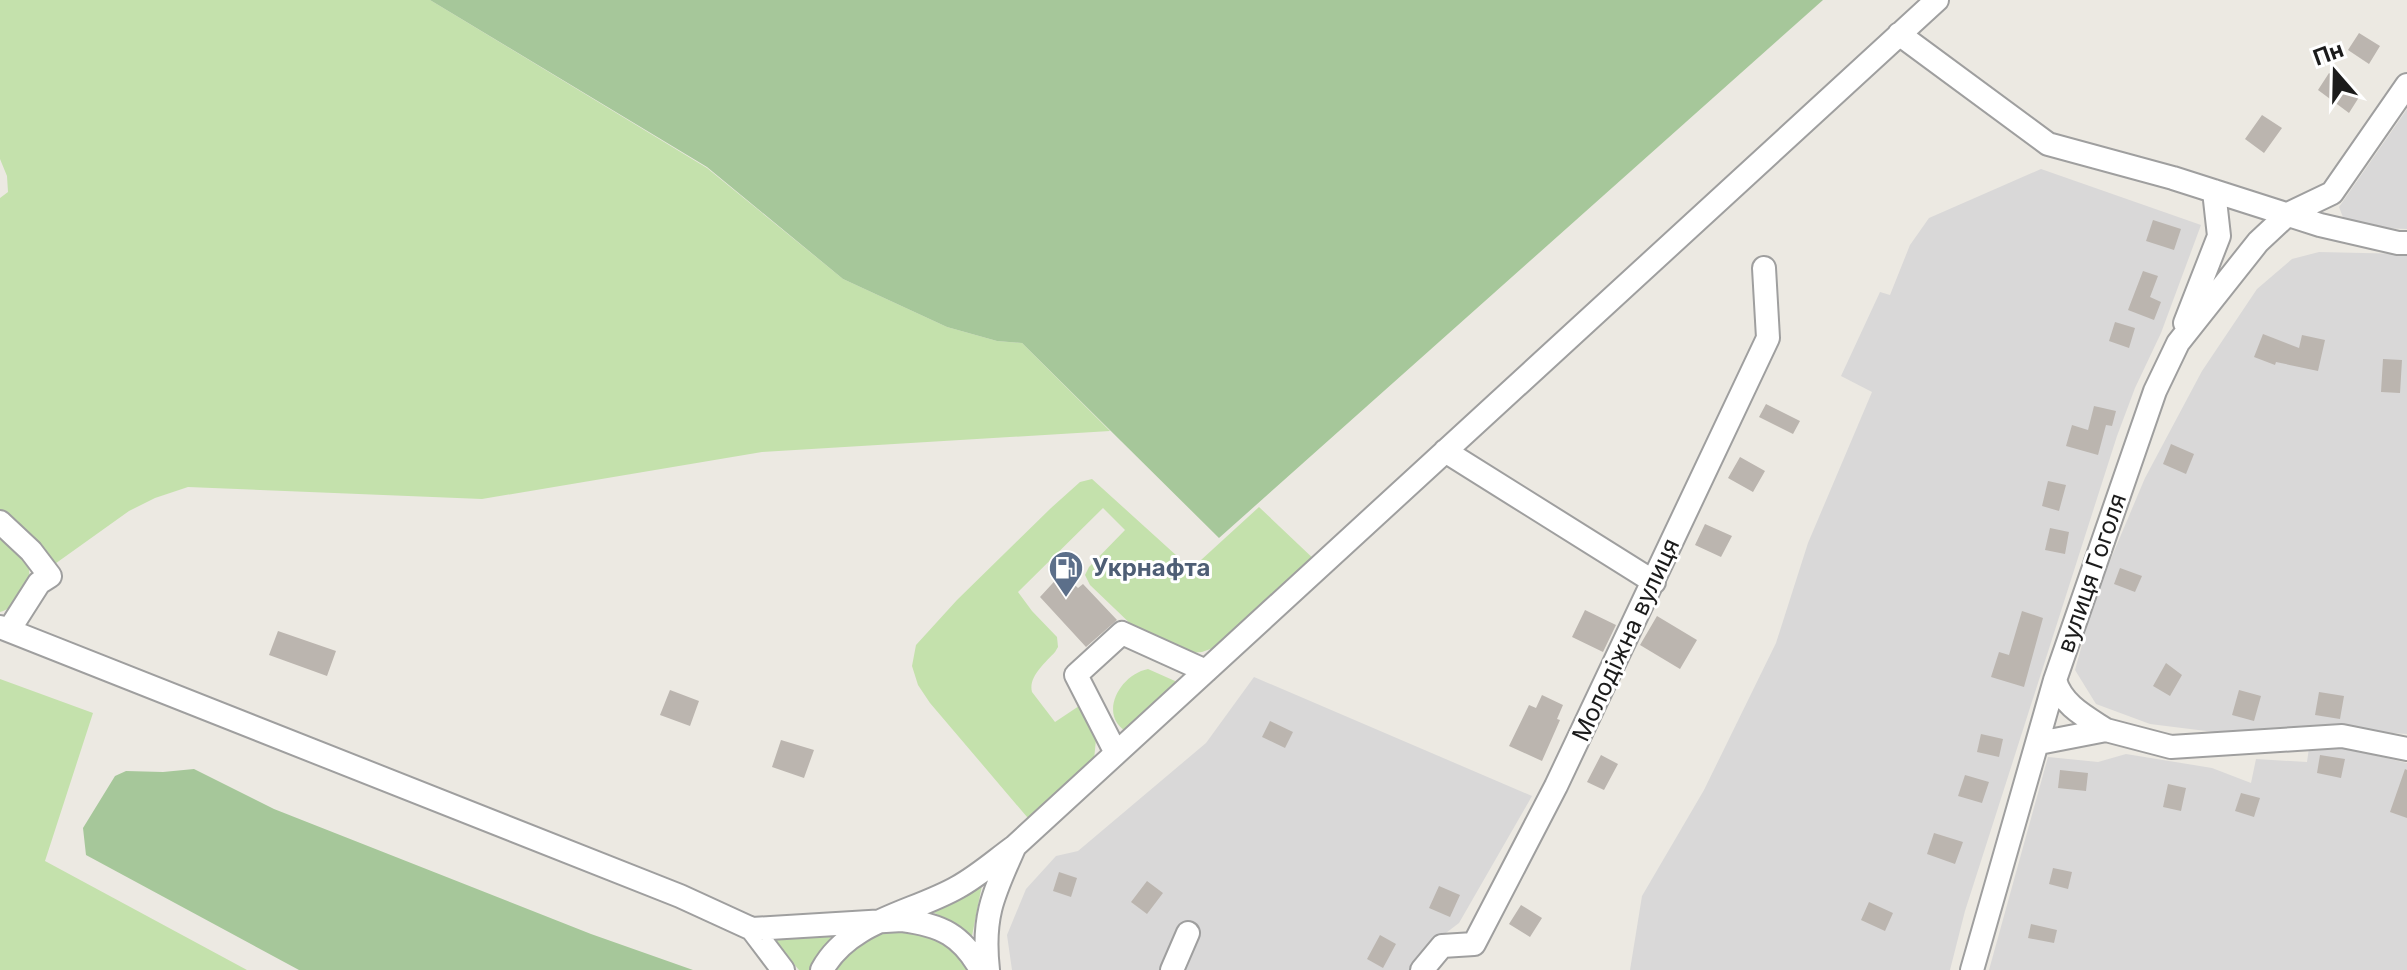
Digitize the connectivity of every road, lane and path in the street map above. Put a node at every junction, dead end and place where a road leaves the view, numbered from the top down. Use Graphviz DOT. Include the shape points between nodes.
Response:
graph roads {
  1 [pos="1937,0"];
  2 [pos="1899,34"];
  3 [pos="2407,85"];
  4 [pos="2214,191"];
  5 [pos="2288,214"];
  6 [pos="2407,243"];
  7 [pos="1764,268"];
  8 [pos="2178,343"];
  9 [pos="1445,451"];
  10 [pos="0,522"];
  11 [pos="1654,582"];
  12 [pos="4,628"];
  13 [pos="1206,671"];
  14 [pos="2055,680"];
  15 [pos="2106,730"];
  16 [pos="2039,743"];
  17 [pos="2407,749"];
  18 [pos="1116,753"];
  19 [pos="1014,847"];
  20 [pos="877,924"];
  21 [pos="752,929"];
  22 [pos="1188,933"];
  23 [pos="783,970"];
  24 [pos="822,970"];
  25 [pos="981,970"];
  26 [pos="988,970"];
  27 [pos="1172,970"];
  28 [pos="1422,970"];
  29 [pos="1972,970"];
  1 -- 2 [label="street"];
  2 -- 4 [label="street" via="2048,144"];
  2 -- 9 [label="street"];
  3 -- 5 [label="street, вулиця Гоголя" via="2332,193"];
  4 -- 5 [label="street"];
  4 -- 8 [label="street" via="2219,236"];
  5 -- 6 [label="street"];
  5 -- 8 [label="street, вулиця Гоголя" via="2258,242"];
  7 -- 11 [label="street, Молодіжна вулиця" via="1768,338"];
  8 -- 14 [label="street, вулиця Гоголя" via="2155,391"];
  9 -- 11 [label="street"];
  9 -- 13 [label="street"];
  10 -- 12 [label="street" via="50,576"];
  11 -- 28 [label="street, Молодіжна вулиця" via="1474,944 1442,946"];
  12 -- 21 [label="street"];
  13 -- 18 [label="street"];
  13 -- 18 [label="street" via="1122,633 1076,675"];
  14 -- 15 [label="street" via="2074,709"];
  14 -- 16 [label="street, вулиця Гоголя"];
  15 -- 16 [label="street"];
  15 -- 17 [label="street" via="2171,747 2342,736"];
  16 -- 29 [label="street, вулиця Гоголя"];
  18 -- 19 [label="street"];
  19 -- 20 [label="street" via="958,887"];
  19 -- 26 [label="street" via="990,901"];
  20 -- 21 [label="street"];
  20 -- 24 [label="street" via="856,933"];
  20 -- 25 [label="street" via="902,920 939,928 971,951"];
  21 -- 23 [label="street"];
  22 -- 27 [label="street"];
}
